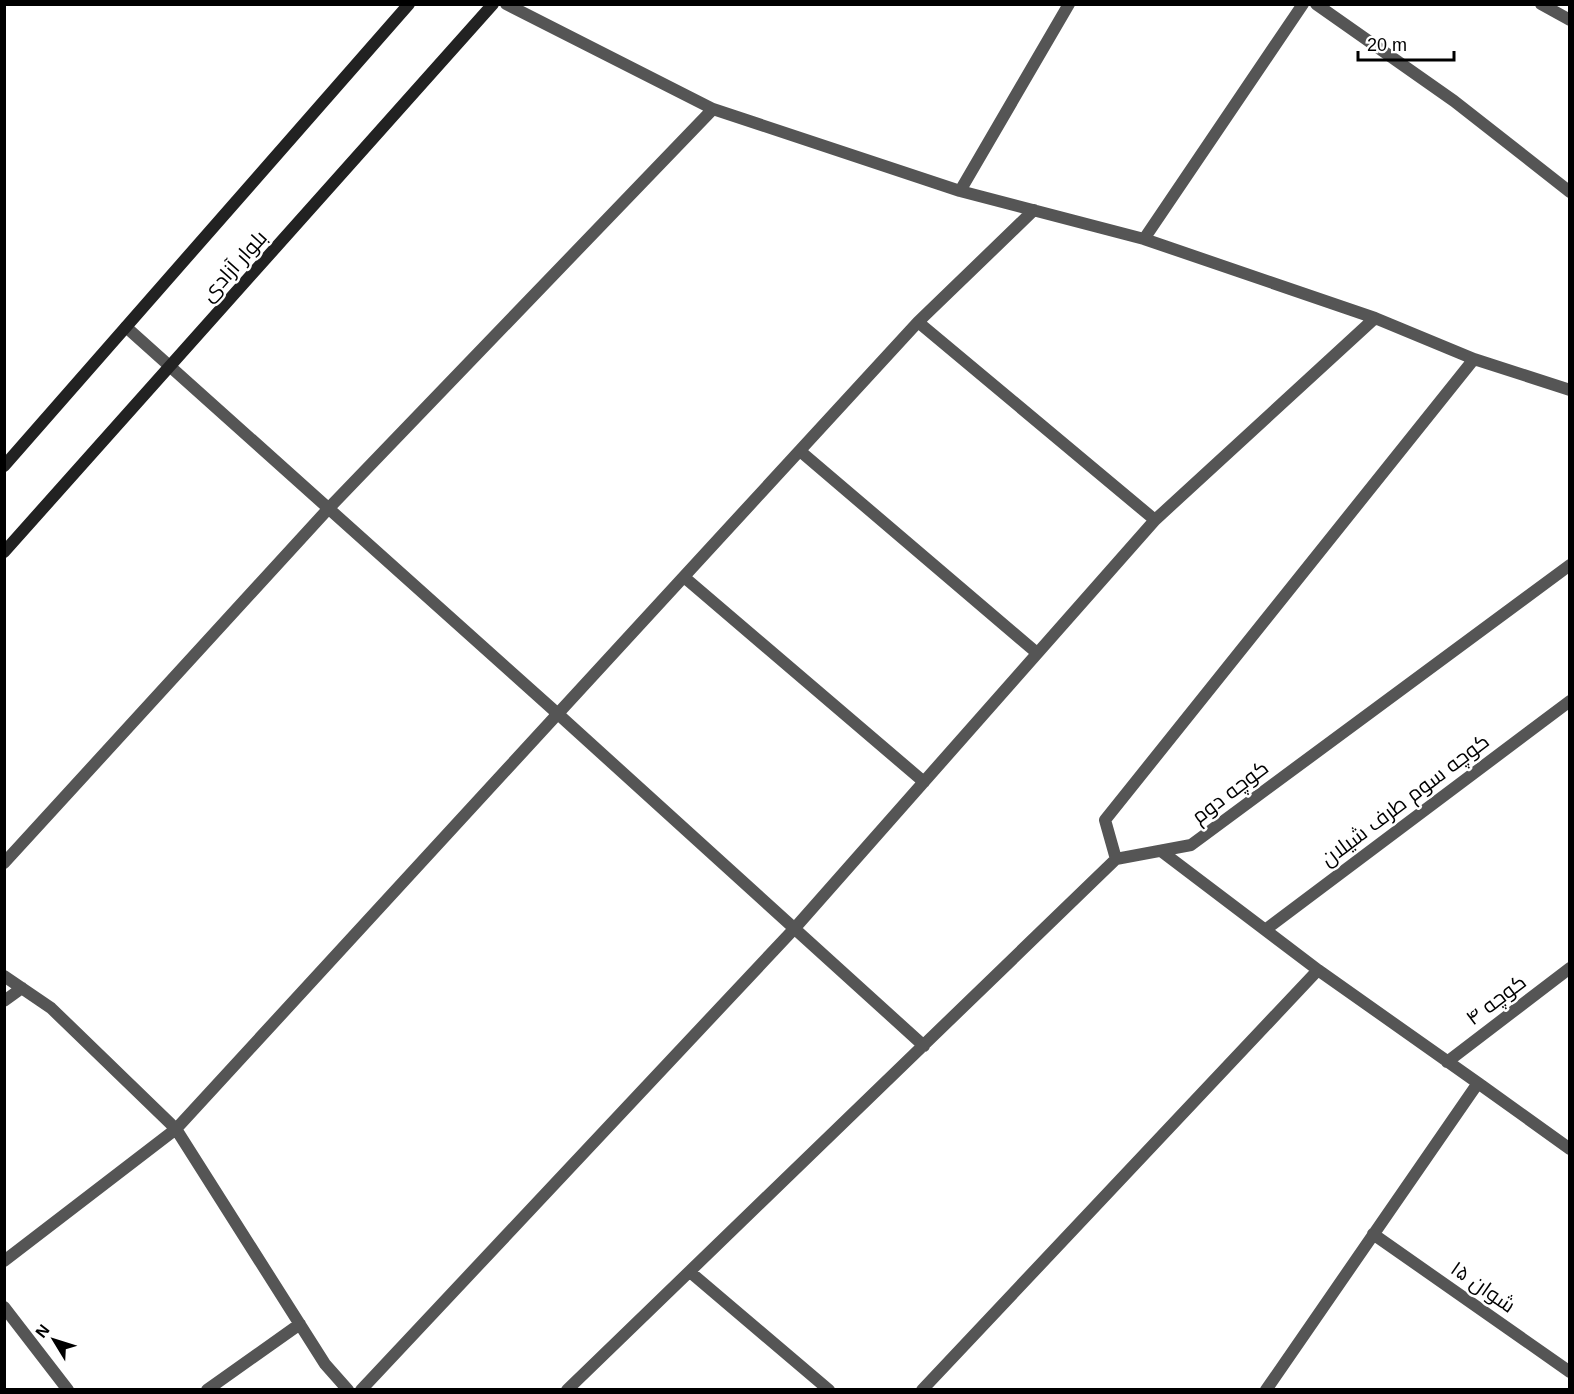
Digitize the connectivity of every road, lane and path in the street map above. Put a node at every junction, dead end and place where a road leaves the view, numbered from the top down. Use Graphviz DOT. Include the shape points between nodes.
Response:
graph roads {
  1 [pos="409,4"];
  2 [pos="493,4"];
  3 [pos="506,4"];
  4 [pos="1069,4"];
  5 [pos="1303,4"];
  6 [pos="1316,4"];
  7 [pos="1541,4"];
  8 [pos="1569,20"];
  9 [pos="712,109"];
  10 [pos="960,190"];
  11 [pos="1569,192"];
  12 [pos="1034,210"];
  13 [pos="1144,239"];
  14 [pos="1375,318"];
  15 [pos="918,322"];
  16 [pos="126,327"];
  17 [pos="1474,359"];
  18 [pos="171,366"];
  19 [pos="1569,390"];
  20 [pos="800,451"];
  21 [pos="4,466"];
  22 [pos="328,508"];
  23 [pos="1155,520"];
  24 [pos="4,552"];
  25 [pos="1569,565"];
  26 [pos="684,577"];
  27 [pos="1037,653"];
  28 [pos="1569,701"];
  29 [pos="558,714"];
  30 [pos="924,782"];
  31 [pos="1161,851"];
  32 [pos="1116,859"];
  33 [pos="4,864"];
  34 [pos="794,929"];
  35 [pos="1265,930"];
  36 [pos="1569,968"];
  37 [pos="1318,970"];
  38 [pos="4,976"];
  39 [pos="22,988"];
  40 [pos="4,1002"];
  41 [pos="924,1046"];
  42 [pos="1447,1062"];
  43 [pos="1478,1083"];
  44 [pos="176,1129"];
  45 [pos="1569,1149"];
  46 [pos="1373,1234"];
  47 [pos="4,1261"];
  48 [pos="690,1272"];
  49 [pos="4,1307"];
  50 [pos="300,1324"];
  51 [pos="1569,1372"];
  52 [pos="68,1389"];
  53 [pos="207,1389"];
  54 [pos="348,1389"];
  55 [pos="361,1389"];
  56 [pos="567,1389"];
  57 [pos="829,1389"];
  58 [pos="922,1389"];
  59 [pos="1266,1389"];
  1 -- 16 [label="street, بلوار آزادی"];
  2 -- 18 [label="street, بلوار آزادی"];
  3 -- 9 [label="street"];
  4 -- 10 [label="street"];
  5 -- 13 [label="street"];
  6 -- 11 [label="street" via="1454,101"];
  7 -- 8 [label="street"];
  9 -- 10 [label="street"];
  9 -- 22 [label="street"];
  10 -- 12 [label="street"];
  12 -- 13 [label="street"];
  12 -- 15 [label="street"];
  13 -- 14 [label="street"];
  14 -- 17 [label="street"];
  14 -- 23 [label="street"];
  15 -- 20 [label="street"];
  15 -- 23 [label="street"];
  16 -- 18 [label="street"];
  16 -- 21 [label="street, بلوار آزادی"];
  17 -- 19 [label="street"];
  17 -- 32 [label="street" via="1105,820"];
  18 -- 22 [label="street"];
  18 -- 24 [label="street, بلوار آزادی"];
  20 -- 26 [label="street"];
  20 -- 27 [label="street"];
  22 -- 29 [label="street"];
  22 -- 33 [label="street"];
  23 -- 27 [label="street"];
  25 -- 31 [label="street, کوچه دوم" via="1191,845"];
  26 -- 29 [label="street"];
  26 -- 30 [label="street"];
  27 -- 30 [label="street"];
  28 -- 35 [label="street, کوچه سوم طرف شیلان"];
  29 -- 34 [label="street"];
  29 -- 44 [label="street"];
  30 -- 34 [label="street"];
  31 -- 32 [label="street, کوچه دوم"];
  31 -- 35 [label="street"];
  32 -- 41 [label="street"];
  34 -- 41 [label="street"];
  34 -- 55 [label="street"];
  35 -- 37 [label="street"];
  36 -- 42 [label="street, کوچه ۴"];
  37 -- 42 [label="street"];
  37 -- 58 [label="street"];
  38 -- 39 [label="street"];
  39 -- 40 [label="street"];
  39 -- 44 [label="street" via="51,1008"];
  41 -- 48 [label="street"];
  42 -- 43 [label="street"];
  43 -- 45 [label="street"];
  43 -- 46 [label="street"];
  44 -- 47 [label="street"];
  44 -- 50 [label="street"];
  46 -- 51 [label="street, شوان ۱۵"];
  46 -- 59 [label="street"];
  48 -- 56 [label="street"];
  48 -- 57 [label="street"];
  49 -- 52 [label="street"];
  50 -- 53 [label="street"];
  50 -- 54 [label="street" via="325,1364"];
}
